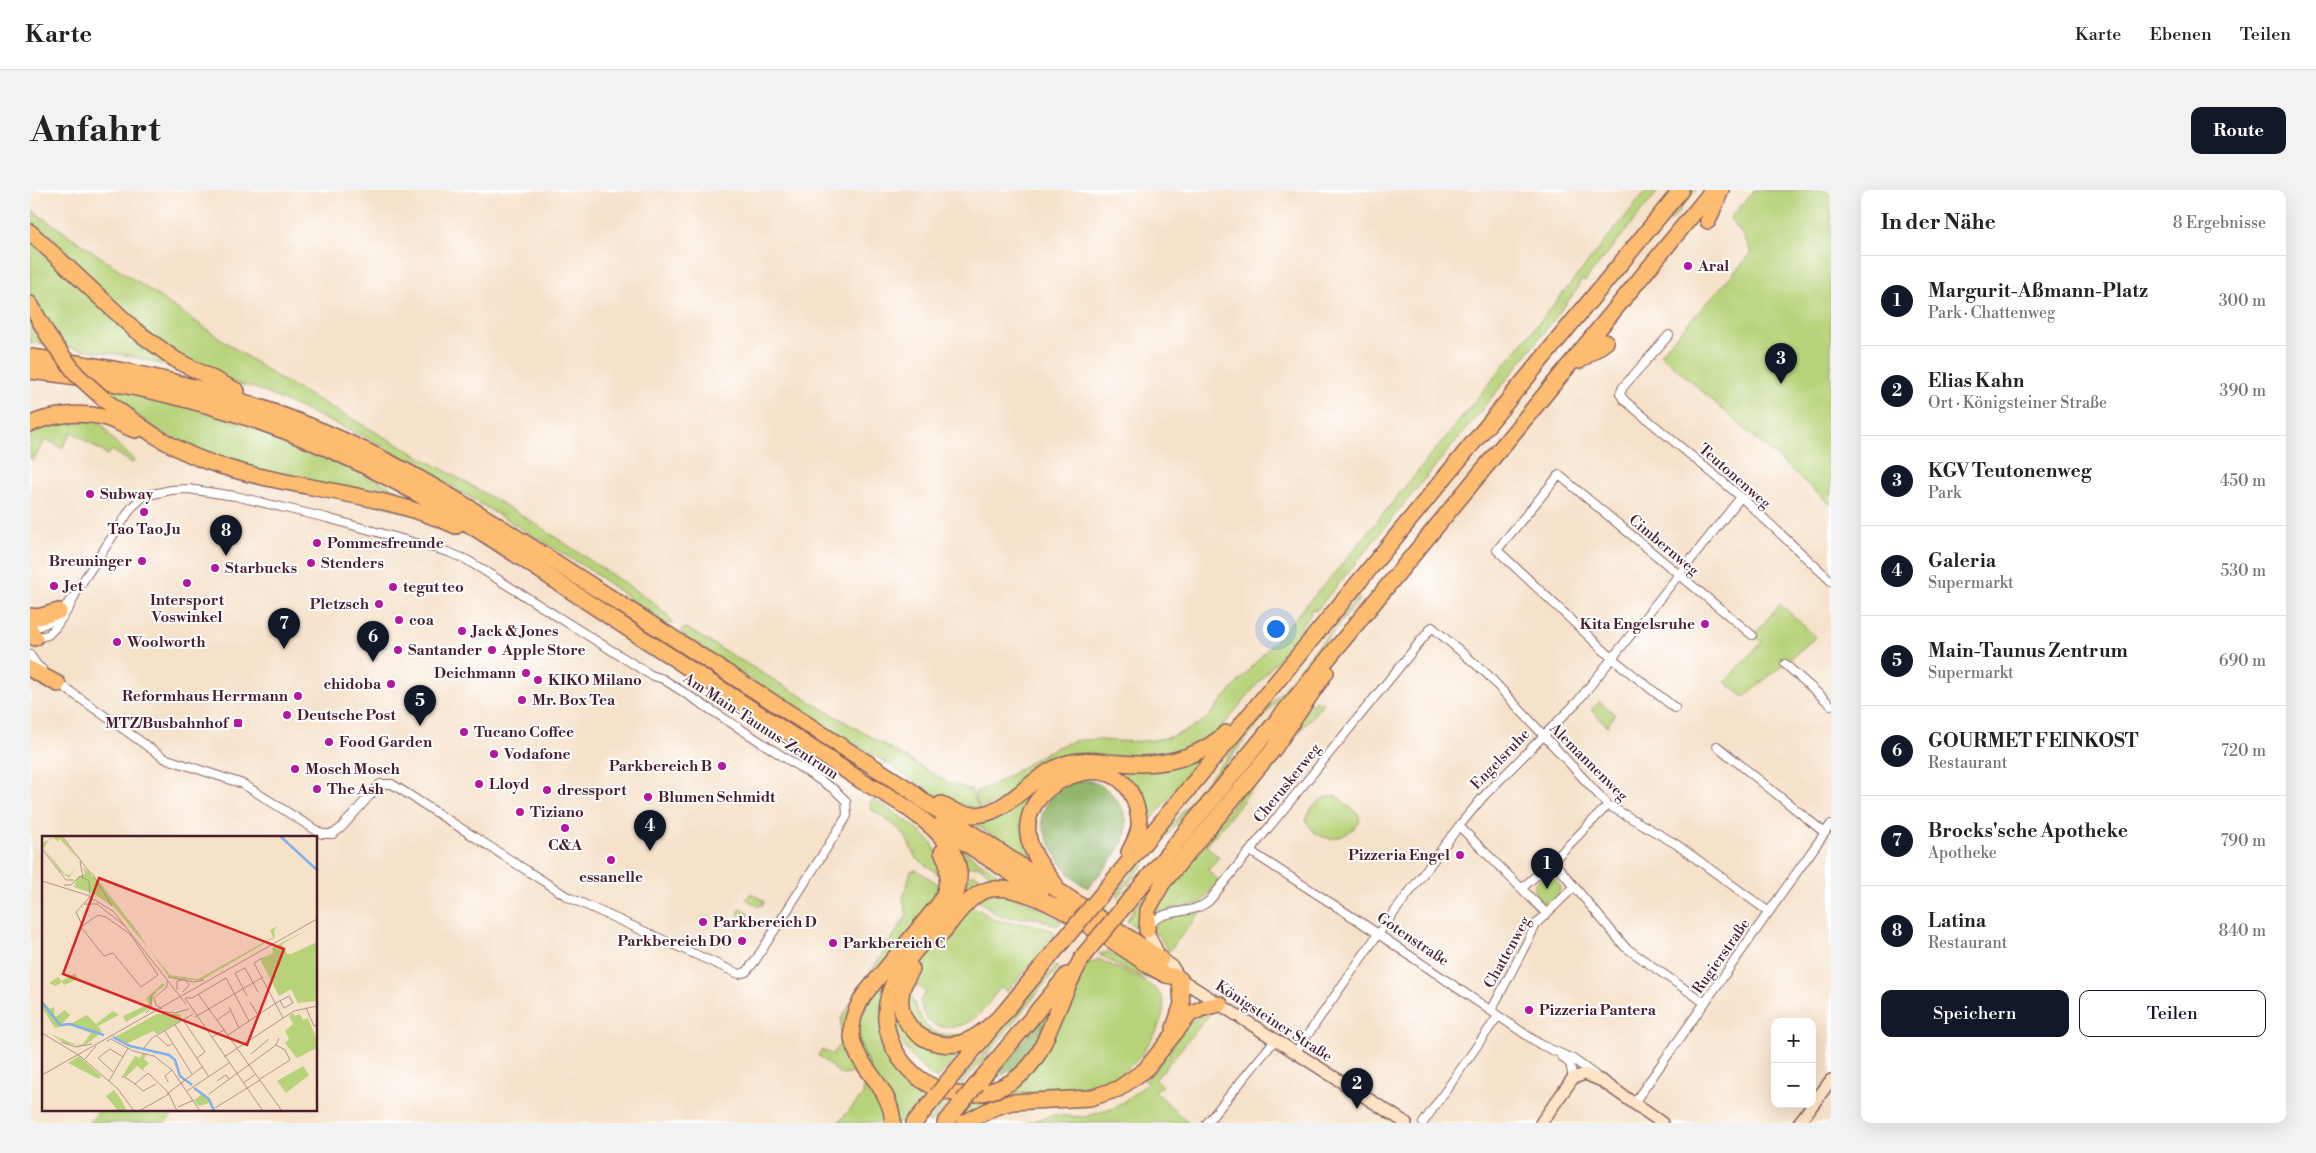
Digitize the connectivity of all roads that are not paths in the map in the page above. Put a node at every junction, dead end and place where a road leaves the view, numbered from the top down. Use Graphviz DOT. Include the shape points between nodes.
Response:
graph roads {
  1 [pos="1672,190"];
  2 [pos="1681,190"];
  3 [pos="1714,190"];
  4 [pos="1721,190"];
  5 [pos="1667,207"];
  6 [pos="1708,221"];
  7 [pos="30,232"];
  8 [pos="30,304"];
  9 [pos="1670,335"];
  10 [pos="1606,342"];
  11 [pos="30,356"];
  12 [pos="30,371"];
  13 [pos="1563,372"];
  14 [pos="299,421"];
  15 [pos="30,424"];
  16 [pos="151,435"];
  17 [pos="1741,497"];
  18 [pos="504,546"];
  19 [pos="1679,575"];
  20 [pos="1831,581"];
  21 [pos="72,599"];
  22 [pos="59,611"];
  23 [pos="30,616"];
  24 [pos="1360,618"];
  25 [pos="1432,627"];
  26 [pos="31,633"];
  27 [pos="1752,635"];
  28 [pos="30,655"];
  29 [pos="1613,659"];
  30 [pos="1785,664"];
  31 [pos="30,669"];
  32 [pos="58,684"];
  33 [pos="1257,705"];
  34 [pos="1831,705"];
  35 [pos="1675,708"];
  36 [pos="1543,735"];
  37 [pos="1717,746"];
  38 [pos="864,782"];
  39 [pos="910,790"];
  40 [pos="1608,805"];
  41 [pos="903,806"];
  42 [pos="1831,824"];
  43 [pos="1459,826"];
  44 [pos="1825,833"];
  45 [pos="1250,851"];
  46 [pos="1553,861"];
  47 [pos="1107,888"];
  48 [pos="1522,888"];
  49 [pos="1573,888"];
  50 [pos="1061,891"];
  51 [pos="1066,912"];
  52 [pos="1769,912"];
  53 [pos="1546,913"];
  54 [pos="1147,930"];
  55 [pos="1378,934"];
  56 [pos="1083,956"];
  57 [pos="1161,958"];
  58 [pos="1179,978"];
  59 [pos="1705,1003"];
  60 [pos="1220,1004"];
  61 [pos="1491,1011"];
  62 [pos="1005,1012"];
  63 [pos="1498,1016"];
  64 [pos="1275,1040"];
  65 [pos="1169,1041"];
  66 [pos="1295,1053"];
  67 [pos="1558,1053"];
  68 [pos="1573,1078"];
  69 [pos="1831,1080"];
  70 [pos="1602,1081"];
  71 [pos="1634,1103"];
  72 [pos="893,1123"];
  73 [pos="914,1123"];
  74 [pos="945,1123"];
  75 [pos="964,1123"];
  76 [pos="1207,1123"];
  77 [pos="1406,1123"];
  78 [pos="1423,1123"];
  79 [pos="1541,1123"];
  80 [pos="1662,1123"];
  81 [pos="1799,1123"];
  1 -- 5 [label="highway"];
  2 -- 5 [label="highway"];
  3 -- 13 [label="highway"];
  4 -- 6 [label="highway"];
  5 -- 33 [label="highway"];
  7 -- 14 [label="highway" via="135,330 176,360"];
  8 -- 16 [label="highway, bridge" via="50,339 77,375"];
  9 -- 17 [label="street, Teutonenweg" via="1620,394"];
  10 -- 13 [label="highway"];
  11 -- 14 [label="highway" via="146,374 234,398"];
  12 -- 18 [label="highway" via="144,389 265,423 336,452 398,483"];
  13 -- 24 [label="highway"];
  14 -- 39 [label="highway" via="366,451 463,504"];
  15 -- 16 [label="highway" via="63,415 98,416"];
  16 -- 18 [label="highway" via="218,465 415,510"];
  17 -- 19 [label="street, Engelsruhe"];
  17 -- 20 [label="street, Teutonenweg"];
  18 -- 38 [label="highway"];
  19 -- 27 [label="street, Cimbernweg"];
  19 -- 29 [label="street, Engelsruhe"];
  19 -- 29 [label="street, Cimbernweg" via="1559,476 1497,550"];
  21 -- 22 [label="street, Am Main-Taunus-Zentrum"];
  21 -- 26 [label="street, Am Main-Taunus-Zentrum" via="53,631 46,636"];
  21 -- 32 [label="street, Am Main-Taunus-Zentrum" via="132,507 144,496 188,489 235,496 327,518 468,560 651,675 663,679 835,790 846,801 847,814 845,822 755,961 746,972 739,974 568,897 392,784 380,784 341,828 334,834 322,834 243,784 164,758"];
  22 -- 23 [label="highway" via="38,618"];
  22 -- 26 [label="street, Am Main-Taunus-Zentrum" via="51,621"];
  24 -- 54 [label="highway" via="1273,750 1162,884 1148,910"];
  24 -- 56 [label="highway, bridge"];
  25 -- 36 [label="street, Alemannenweg" via="1486,673"];
  25 -- 45 [label="street, Cheruskerweg"];
  28 -- 32 [label="street, Am Main-Taunus-Zentrum"];
  29 -- 35 [label="street"];
  29 -- 36 [label="street, Engelsruhe"];
  30 -- 34 [label="street"];
  31 -- 32 [label="highway"];
  33 -- 39 [label="highway" via="1219,739 1196,753 1152,765 1092,760 1068,763 1045,773 1003,807 985,814 958,812"];
  33 -- 47 [label="highway"];
  36 -- 40 [label="street, Alemannenweg"];
  36 -- 43 [label="street, Engelsruhe" via="1482,797"];
  37 -- 44 [label="street"];
  38 -- 41 [label="highway"];
  38 -- 72 [label="highway" via="876,796 929,835 943,853 948,869 947,885 939,904 864,995 852,1021 851,1032 857,1055 884,1093"];
  39 -- 50 [label="highway"];
  40 -- 46 [label="street"];
  40 -- 52 [label="street, Alemannenweg" via="1676,844"];
  41 -- 51 [label="highway" via="943,829"];
  41 -- 56 [label="highway" via="949,846 959,872 951,905 909,957 888,996 888,1034 896,1052 912,1073 932,1086 960,1095 982,1093 1010,1082 1036,1057"];
  42 -- 44 [label="street, Rugierstraße"];
  43 -- 48 [label="street"];
  43 -- 55 [label="street, Engelsruhe"];
  44 -- 52 [label="street, Rugierstraße"];
  45 -- 54 [label="street, Cheruskerweg" via="1205,904 1161,916"];
  45 -- 55 [label="street, Gotenstraße"];
  46 -- 48 [label="street"];
  46 -- 49 [label="street"];
  47 -- 50 [label="highway" via="1136,837 1138,808 1131,792 1109,774 1086,771 1065,777 1046,791 1031,811 1028,824 1034,854"];
  47 -- 62 [label="highway, bridge"];
  48 -- 53 [label="street"];
  49 -- 53 [label="street, Chattenweg"];
  49 -- 59 [label="street" via="1625,947"];
  50 -- 57 [label="highway"];
  51 -- 58 [label="highway" via="1151,967"];
  51 -- 62 [label="highway" via="1009,888 984,891 968,903 920,959 902,990 901,1004 910,1026 920,1037 936,1044 966,1041 984,1031"];
  52 -- 59 [label="street, Rugierstraße"];
  53 -- 61 [label="street, Chattenweg" via="1537,923"];
  54 -- 57 [label="main road, Königsteiner Straße"];
  55 -- 61 [label="street, Gotenstraße"];
  55 -- 66 [label="street, Engelsruhe"];
  56 -- 74 [label="highway, bridge"];
  57 -- 58 [label="main road, Königsteiner Straße" via="1172,966"];
  58 -- 60 [label="main road, Königsteiner Straße"];
  58 -- 65 [label="highway" via="1182,1004"];
  59 -- 71 [label="street, Rugierstraße"];
  60 -- 64 [label="main road, Königsteiner Straße"];
  60 -- 65 [label="highway" via="1194,1012"];
  61 -- 63 [label="street, Gotenstraße"];
  62 -- 73 [label="highway, bridge"];
  63 -- 67 [label="street, Gotenstraße"];
  63 -- 78 [label="street"];
  64 -- 66 [label="main road, Königsteiner Straße"];
  64 -- 76 [label="street"];
  65 -- 75 [label="highway" via="1145,1070 1108,1093 1082,1099 1012,1102"];
  66 -- 77 [label="main road, Königsteiner Straße"];
  67 -- 68 [label="street, Gotenstraße" via="1570,1064"];
  67 -- 70 [label="street, Gotenstraße" via="1573,1058"];
  68 -- 70 [label="main road" via="1585,1074"];
  68 -- 79 [label="main road"];
  69 -- 81 [label="main road"];
  70 -- 71 [label="main road, Gotenstraße"];
  71 -- 80 [label="main road, Gotenstraße"];
}
